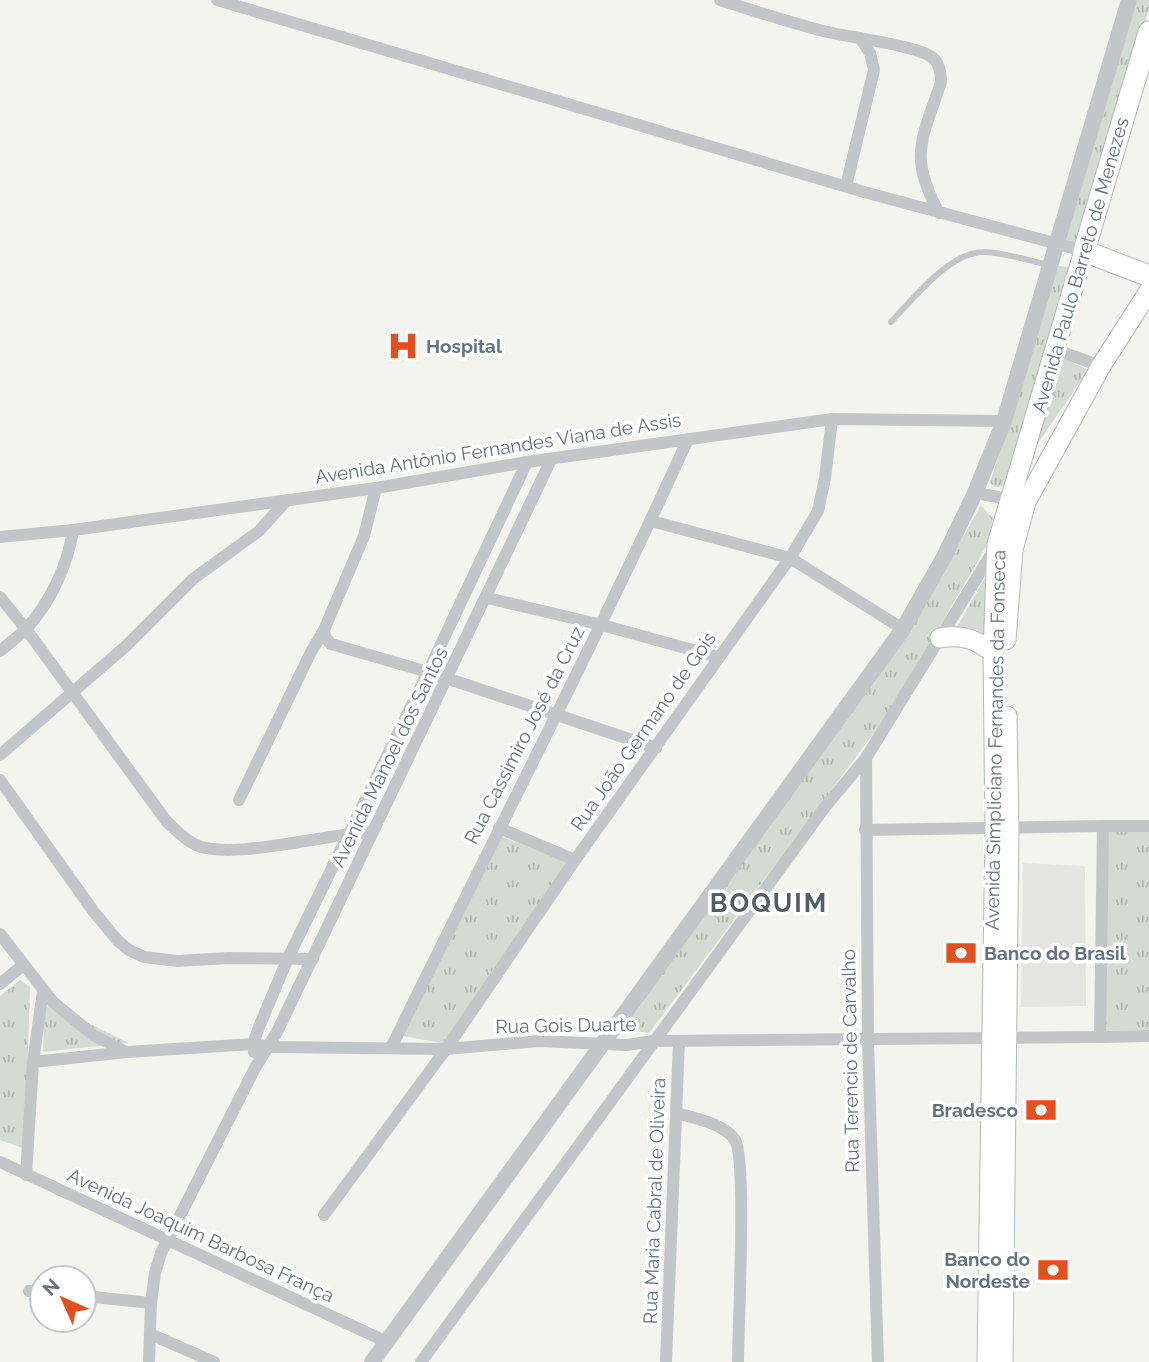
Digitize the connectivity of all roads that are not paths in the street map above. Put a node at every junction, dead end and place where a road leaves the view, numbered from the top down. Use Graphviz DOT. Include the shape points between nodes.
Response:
graph roads {
  1 [pos="217,0"];
  2 [pos="720,0"];
  3 [pos="1129,0"];
  4 [pos="1149,32"];
  5 [pos="860,38"];
  6 [pos="846,186"];
  7 [pos="939,214"];
  8 [pos="1057,244"];
  9 [pos="1084,251"];
  10 [pos="1050,265"];
  11 [pos="1149,276"];
  12 [pos="1149,291"];
  13 [pos="891,322"];
  14 [pos="1056,350"];
  15 [pos="1101,366"];
  16 [pos="832,419"];
  17 [pos="1004,421"];
  18 [pos="688,439"];
  19 [pos="551,460"];
  20 [pos="527,462"];
  21 [pos="376,488"];
  22 [pos="975,493"];
  23 [pos="287,500"];
  24 [pos="1018,500"];
  25 [pos="651,521"];
  26 [pos="73,530"];
  27 [pos="0,537"];
  28 [pos="997,544"];
  29 [pos="790,558"];
  30 [pos="0,597"];
  31 [pos="487,598"];
  32 [pos="601,625"];
  33 [pos="26,629"];
  34 [pos="903,629"];
  35 [pos="324,630"];
  36 [pos="940,638"];
  37 [pos="0,651"];
  38 [pos="993,653"];
  39 [pos="718,657"];
  40 [pos="428,672"];
  41 [pos="449,678"];
  42 [pos="72,693"];
  43 [pos="556,716"];
  44 [pos="656,748"];
  45 [pos="0,755"];
  46 [pos="866,758"];
  47 [pos="0,780"];
  48 [pos="239,800"];
  49 [pos="1103,826"];
  50 [pos="1149,826"];
  51 [pos="499,828"];
  52 [pos="1002,829"];
  53 [pos="865,830"];
  54 [pos="350,832"];
  55 [pos="373,832"];
  56 [pos="575,860"];
  57 [pos="0,934"];
  58 [pos="288,958"];
  59 [pos="313,959"];
  60 [pos="23,965"];
  61 [pos="0,984"];
  62 [pos="43,991"];
  63 [pos="1149,1036"];
  64 [pos="999,1037"];
  65 [pos="1100,1037"];
  66 [pos="868,1040"];
  67 [pos="653,1041"];
  68 [pos="679,1041"];
  69 [pos="603,1043"];
  70 [pos="253,1044"];
  71 [pos="269,1047"];
  72 [pos="391,1048"];
  73 [pos="446,1049"];
  74 [pos="127,1052"];
  75 [pos="33,1062"];
  76 [pos="255,1068"];
  77 [pos="677,1113"];
  78 [pos="0,1162"];
  79 [pos="26,1175"];
  80 [pos="324,1214"];
  81 [pos="166,1241"];
  82 [pos="98,1297"];
  83 [pos="152,1303"];
  84 [pos="150,1334"];
  85 [pos="387,1342"];
  86 [pos="149,1362"];
  87 [pos="214,1362"];
  88 [pos="372,1362"];
  89 [pos="423,1362"];
  90 [pos="666,1362"];
  91 [pos="738,1362"];
  92 [pos="878,1362"];
  93 [pos="987,1362"];
  94 [pos="1003,1362"];
  1 -- 6 [label="street"];
  2 -- 5 [label="street"];
  3 -- 8 [label="street"];
  4 -- 9 [label="main road, Avenida Paulo Barreto de Menezes"];
  5 -- 6 [label="street" via="874,70"];
  5 -- 7 [label="street" via="925,53 942,72 919,162"];
  6 -- 7 [label="street"];
  7 -- 8 [label="street"];
  8 -- 9 [label="street"];
  8 -- 10 [label="street"];
  9 -- 11 [label="main road"];
  9 -- 14 [label="main road, Avenida Paulo Barreto de Menezes"];
  10 -- 13 [label="lane" via="972,253 955,260"];
  10 -- 17 [label="street"];
  12 -- 15 [label="main road, Avenida Paulo Barreto de Menezes"];
  14 -- 15 [label="street"];
  14 -- 24 [label="main road, Avenida Paulo Barreto de Menezes"];
  15 -- 24 [label="main road, Avenida Paulo Barreto de Menezes"];
  16 -- 17 [label="street, Avenida Antônio Fernandes Viana de Assis"];
  16 -- 18 [label="street, Avenida Antônio Fernandes Viana de Assis"];
  16 -- 29 [label="street, Rua João Germano de Gois" via="818,512"];
  17 -- 22 [label="street"];
  18 -- 19 [label="street, Avenida Antônio Fernandes Viana de Assis"];
  18 -- 25 [label="street, Rua Cassimiro José da Cruz"];
  19 -- 20 [label="street, Avenida Antônio Fernandes Viana de Assis"];
  19 -- 31 [label="street, Avenida Manoel dos Santos"];
  20 -- 21 [label="street, Avenida Antônio Fernandes Viana de Assis"];
  20 -- 40 [label="street, Avenida Manoel dos Santos"];
  21 -- 23 [label="street, Avenida Antônio Fernandes Viana de Assis"];
  21 -- 35 [label="street" via="364,536"];
  22 -- 24 [label="street"];
  22 -- 34 [label="street"];
  23 -- 26 [label="street, Avenida Antônio Fernandes Viana de Assis"];
  23 -- 42 [label="street" via="259,531 192,579"];
  24 -- 28 [label="main road, Avenida Simpliciano Fernandes da Fonseca"];
  24 -- 52 [label="main road, Avenida Simpliciano Fernandes da Fonseca" via="1009,583"];
  25 -- 29 [label="street"];
  25 -- 32 [label="street, Rua Cassimiro José da Cruz"];
  26 -- 27 [label="street, Avenida Antônio Fernandes Viana de Assis"];
  26 -- 33 [label="street" via="57,582"];
  28 -- 36 [label="street"];
  28 -- 38 [label="main road, Avenida Simpliciano Fernandes da Fonseca"];
  29 -- 34 [label="street"];
  29 -- 39 [label="street, Rua João Germano de Gois"];
  30 -- 33 [label="street"];
  31 -- 32 [label="street"];
  31 -- 41 [label="street, Avenida Manoel dos Santos"];
  32 -- 39 [label="street"];
  32 -- 43 [label="street, Rua Cassimiro José da Cruz"];
  33 -- 37 [label="street"];
  33 -- 42 [label="street"];
  34 -- 69 [label="street"];
  35 -- 40 [label="street" via="331,644"];
  35 -- 48 [label="street"];
  36 -- 38 [label="main road" via="968,638"];
  36 -- 46 [label="street"];
  38 -- 52 [label="main road, Avenida Simpliciano Fernandes da Fonseca"];
  39 -- 44 [label="street, Rua João Germano de Gois"];
  40 -- 41 [label="street"];
  40 -- 54 [label="street, Avenida Manoel dos Santos"];
  41 -- 43 [label="street"];
  41 -- 55 [label="street, Avenida Manoel dos Santos"];
  42 -- 45 [label="street"];
  42 -- 54 [label="street" via="167,821 197,845 213,849 263,847"];
  43 -- 44 [label="street"];
  43 -- 51 [label="street, Rua Cassimiro José da Cruz"];
  44 -- 56 [label="street, Rua João Germano de Gois"];
  46 -- 53 [label="street, Rua Terencio de Carvalho"];
  46 -- 67 [label="street"];
  47 -- 58 [label="street" via="94,912 130,950 170,961"];
  49 -- 50 [label="street"];
  49 -- 52 [label="street"];
  49 -- 65 [label="street"];
  51 -- 56 [label="street"];
  51 -- 72 [label="street, Rua Cassimiro José da Cruz"];
  52 -- 53 [label="street"];
  52 -- 64 [label="main road, Avenida Simpliciano Fernandes da Fonseca"];
  53 -- 66 [label="street, Rua Terencio de Carvalho"];
  54 -- 55 [label="street"];
  54 -- 58 [label="street, Avenida Manoel dos Santos"];
  55 -- 59 [label="street, Avenida Manoel dos Santos"];
  56 -- 73 [label="street, Rua João Germano de Gois"];
  57 -- 60 [label="street"];
  58 -- 59 [label="street"];
  58 -- 70 [label="street, Avenida Manoel dos Santos"];
  59 -- 71 [label="street, Avenida Manoel dos Santos"];
  60 -- 61 [label="street"];
  60 -- 62 [label="street"];
  62 -- 74 [label="street" via="93,1035"];
  62 -- 75 [label="street"];
  63 -- 65 [label="street, Rua Gois Duarte"];
  64 -- 65 [label="street, Rua Gois Duarte"];
  64 -- 66 [label="street, Rua Gois Duarte"];
  64 -- 93 [label="main road, Avenida Simpliciano Fernandes da Fonseca"];
  64 -- 94 [label="main road, Avenida Simpliciano Fernandes da Fonseca"];
  66 -- 68 [label="street, Rua Gois Duarte"];
  66 -- 92 [label="street, Rua Terencio de Carvalho"];
  67 -- 68 [label="street, Rua Gois Duarte"];
  67 -- 69 [label="street, Rua Gois Duarte"];
  67 -- 89 [label="street"];
  68 -- 77 [label="street, Rua Maria Cabral de Oliveira"];
  69 -- 73 [label="street, Rua Gois Duarte" via="539,1041"];
  69 -- 85 [label="street"];
  70 -- 71 [label="street, Rua Gois Duarte"];
  70 -- 74 [label="street, Rua Gois Duarte"];
  70 -- 76 [label="street, Avenida Manoel dos Santos"];
  71 -- 72 [label="street, Rua Gois Duarte"];
  71 -- 76 [label="street, Avenida Manoel dos Santos"];
  72 -- 73 [label="street, Rua Gois Duarte"];
  73 -- 80 [label="street, Rua João Germano de Gois"];
  74 -- 75 [label="street, Rua Gois Duarte"];
  75 -- 79 [label="street"];
  76 -- 81 [label="street, Avenida Manoel dos Santos"];
  77 -- 90 [label="street, Rua Maria Cabral de Oliveira"];
  77 -- 91 [label="street" via="720,1127 737,1142 741,1193"];
  78 -- 79 [label="street, Avenida Joaquim Barbosa França"];
  79 -- 81 [label="street, Avenida Joaquim Barbosa França"];
  81 -- 83 [label="street, Avenida Manoel dos Santos" via="155,1273"];
  81 -- 85 [label="street, Avenida Joaquim Barbosa França"];
  82 -- 83 [label="street"];
  83 -- 84 [label="street, Avenida Manoel dos Santos"];
  84 -- 86 [label="street, Avenida Manoel dos Santos"];
  84 -- 87 [label="street"];
  85 -- 88 [label="street"];
}
